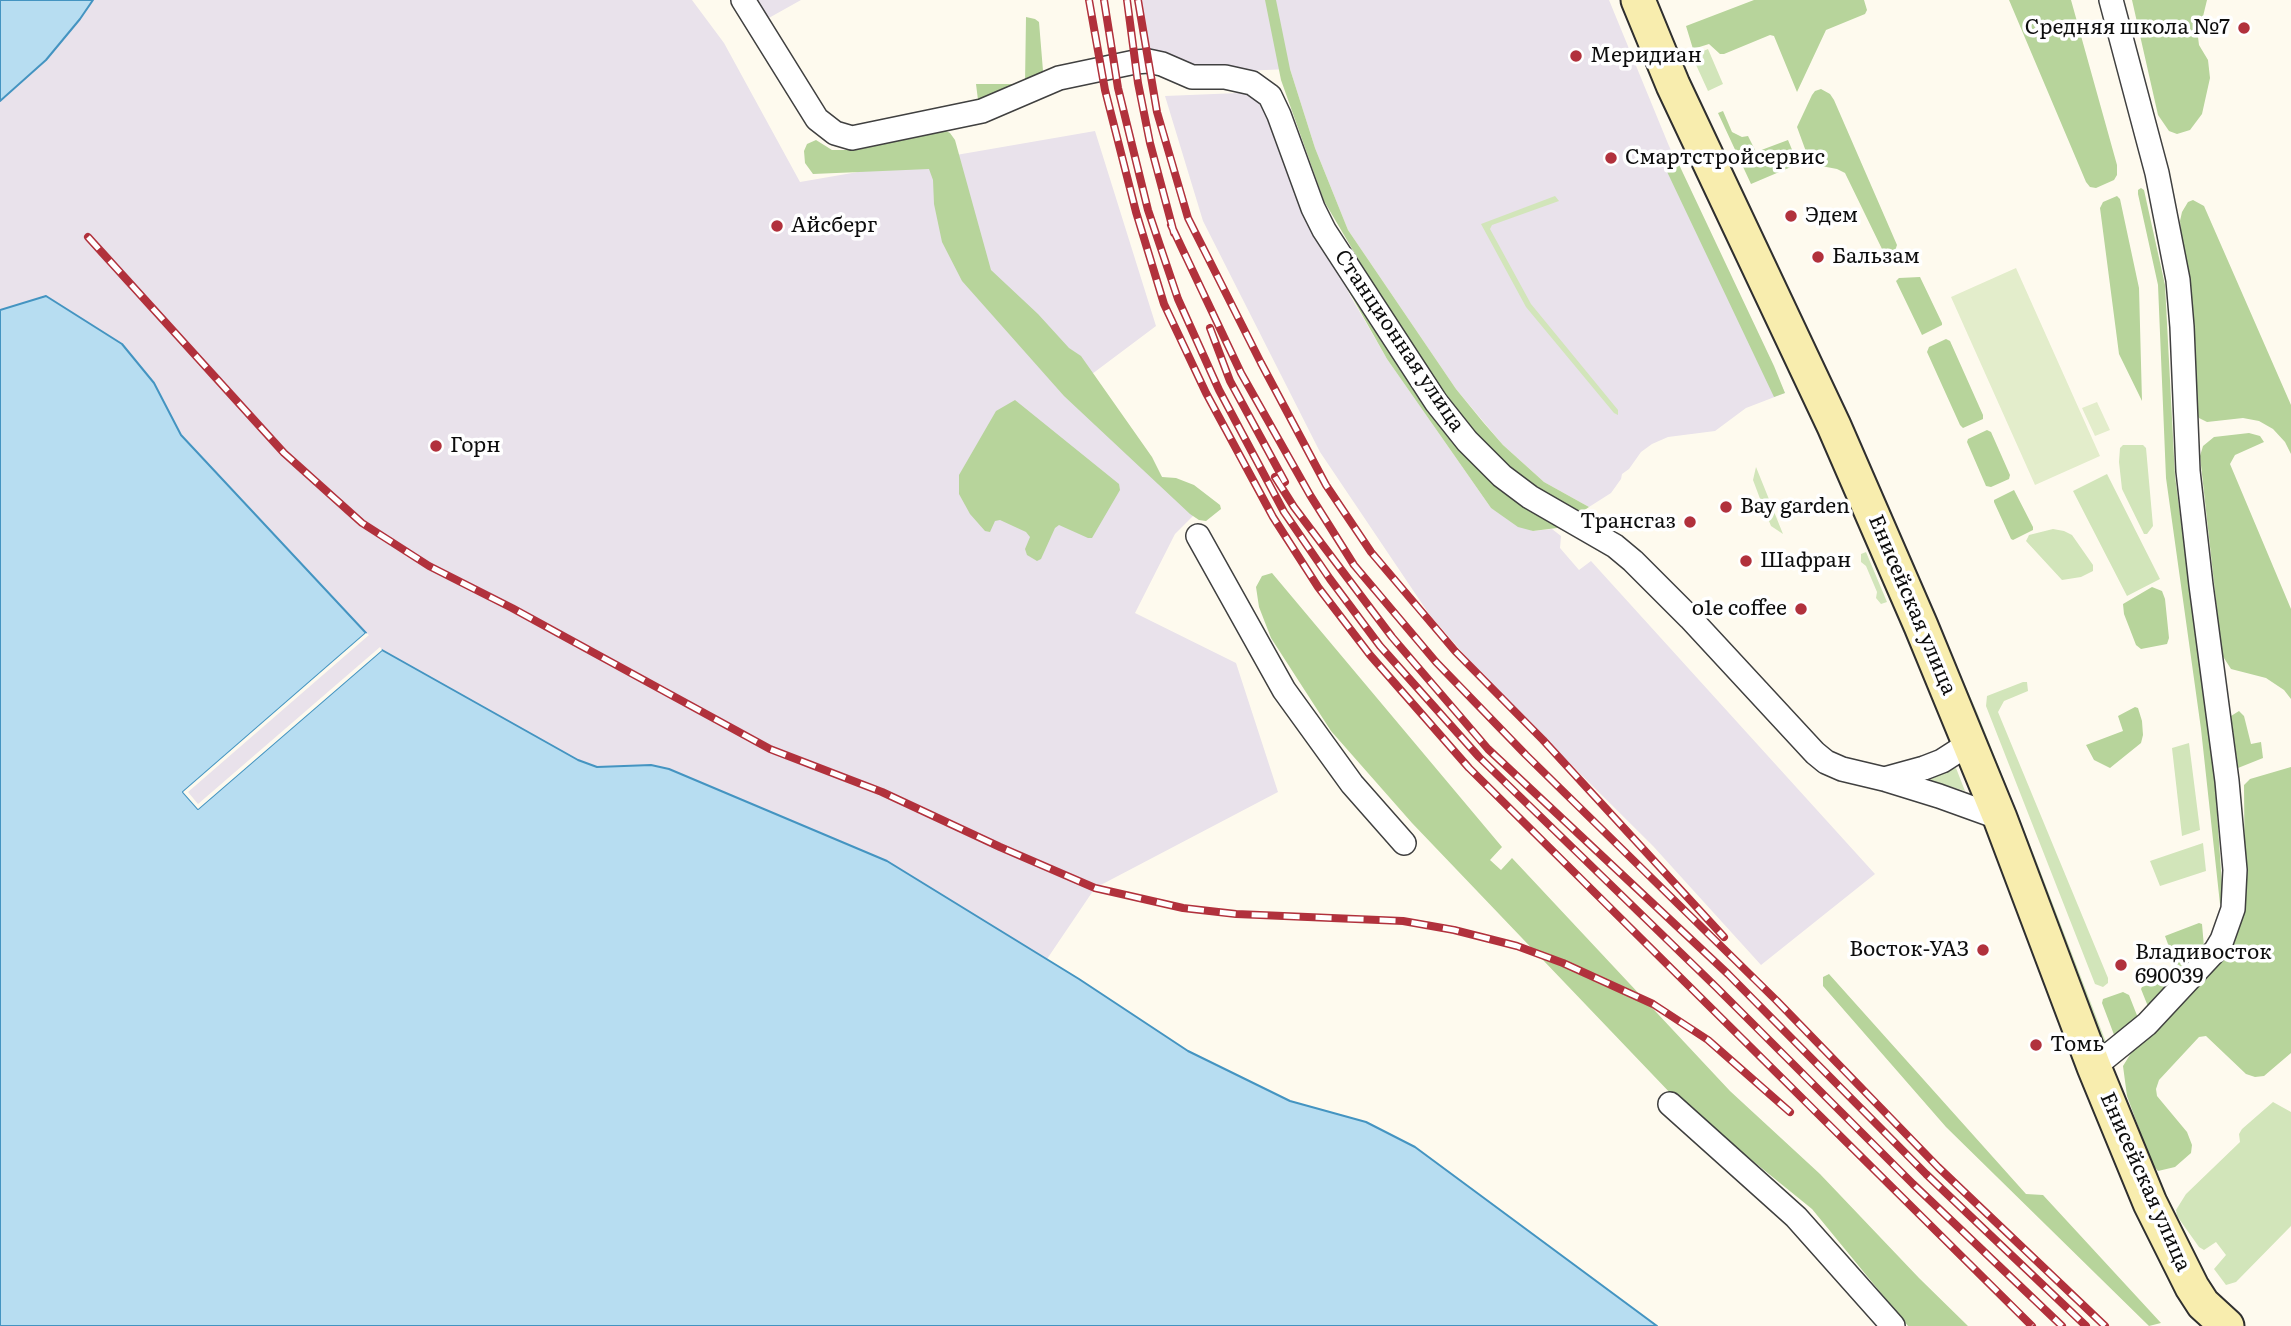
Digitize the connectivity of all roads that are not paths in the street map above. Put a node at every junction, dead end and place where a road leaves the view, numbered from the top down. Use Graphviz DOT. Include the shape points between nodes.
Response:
graph roads {
  1 [pos="743,0"];
  2 [pos="1638,0"];
  3 [pos="2111,0"];
  4 [pos="1198,536"];
  5 [pos="1970,743"];
  6 [pos="1884,779"];
  7 [pos="2000,818"];
  8 [pos="1404,843"];
  9 [pos="2094,1067"];
  10 [pos="1670,1104"];
  11 [pos="1893,1326"];
  12 [pos="2227,1326"];
  1 -- 6 [label="street, Станционная улица" via="817,119 835,133 852,138 982,111 1059,78 1148,61 1192,77 1252,83 1270,96 1324,230 1436,402 1467,441 1531,497 1633,561 1826,762"];
  2 -- 5 [label="main road, Енисейская улица" via="1673,85 1864,494"];
  3 -- 9 [label="street, Енисейская улица" via="2157,173 2178,280 2188,471 2235,870 2233,908 2216,950 2147,1024"];
  4 -- 8 [label="street" via="1284,690 1352,784"];
  5 -- 6 [label="street, Станционная улица" via="1942,761"];
  5 -- 7 [label="main road, Енисейская улица"];
  6 -- 7 [label="street, Станционная улица"];
  7 -- 9 [label="main road, Енисейская улица"];
  9 -- 12 [label="main road, Енисейская улица" via="2150,1203 2192,1287"];
  10 -- 11 [label="street" via="1796,1217"];
}
